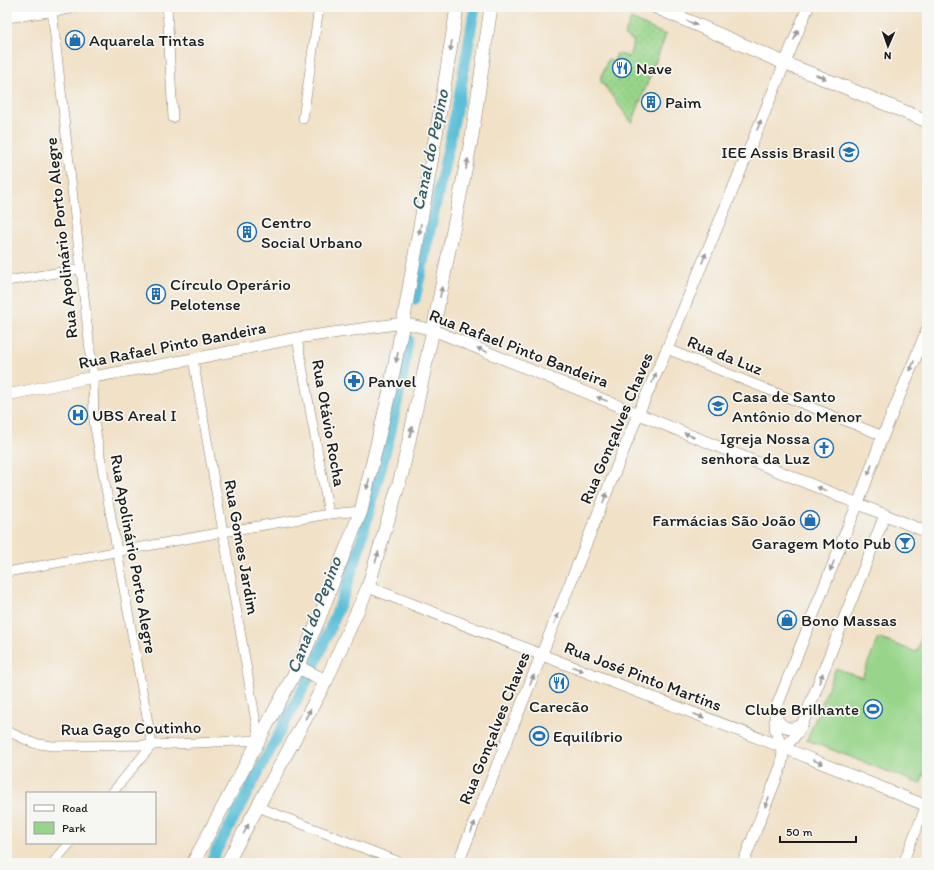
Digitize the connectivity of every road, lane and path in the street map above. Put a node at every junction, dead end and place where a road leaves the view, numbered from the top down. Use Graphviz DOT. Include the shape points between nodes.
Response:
graph roads {
  1 [pos="71,7"];
  2 [pos="167,7"];
  3 [pos="319,7"];
  4 [pos="457,7"];
  5 [pos="492,7"];
  6 [pos="656,7"];
  7 [pos="808,7"];
  8 [pos="52,10"];
  9 [pos="7,16"];
  10 [pos="784,63"];
  11 [pos="174,118"];
  12 [pos="303,119"];
  13 [pos="927,121"];
  14 [pos="80,269"];
  15 [pos="7,281"];
  16 [pos="403,323"];
  17 [pos="433,330"];
  18 [pos="927,330"];
  19 [pos="297,338"];
  20 [pos="667,349"];
  21 [pos="192,359"];
  22 [pos="93,377"];
  23 [pos="7,395"];
  24 [pos="638,414"];
  25 [pos="883,436"];
  26 [pos="858,504"];
  27 [pos="361,511"];
  28 [pos="328,514"];
  29 [pos="884,515"];
  30 [pos="223,532"];
  31 [pos="927,532"];
  32 [pos="116,552"];
  33 [pos="7,572"];
  34 [pos="368,587"];
  35 [pos="542,655"];
  36 [pos="301,668"];
  37 [pos="324,680"];
  38 [pos="775,714"];
  39 [pos="802,725"];
  40 [pos="7,731"];
  41 [pos="259,740"];
  42 [pos="152,746"];
  43 [pos="782,747"];
  44 [pos="113,792"];
  45 [pos="926,806"];
  46 [pos="258,807"];
  47 [pos="69,844"];
  48 [pos="53,863"];
  49 [pos="193,863"];
  50 [pos="228,863"];
  51 [pos="402,863"];
  52 [pos="458,863"];
  53 [pos="743,863"];
  54 [pos="903,863"];
  1 -- 8 [label="main road"];
  2 -- 11 [label="street"];
  3 -- 12 [label="street"];
  4 -- 16 [label="main road, one-way"];
  17 -- 5 [label="main road, one-way" via="472,136"];
  6 -- 10 [label="main road, one-way"];
  10 -- 7 [label="street, Rua Gonçalves Chaves, one-way"];
  8 -- 9 [label="main road"];
  8 -- 14 [label="street, Rua Apolinário Porto Alegre"];
  10 -- 13 [label="main road, one-way"];
  20 -- 10 [label="street, Rua Gonçalves Chaves, one-way"];
  14 -- 15 [label="street"];
  14 -- 22 [label="street, Rua Apolinário Porto Alegre"];
  16 -- 17 [label="street, Rua Rafael Pinto Bandeira"];
  16 -- 19 [label="street, Rua Rafael Pinto Bandeira"];
  16 -- 27 [label="main road, one-way"];
  24 -- 17 [label="street, Rua Rafael Pinto Bandeira, one-way"];
  34 -- 17 [label="main road, one-way" via="402,474"];
  18 -- 25 [label="street, one-way"];
  19 -- 21 [label="street, Rua Rafael Pinto Bandeira"];
  19 -- 28 [label="street, Rua Otávio Rocha"];
  24 -- 20 [label="street, Rua Gonçalves Chaves, one-way"];
  20 -- 25 [label="street, Rua da Luz"];
  21 -- 22 [label="street, Rua Rafael Pinto Bandeira"];
  21 -- 30 [label="street, Rua Gomes Jardim"];
  22 -- 23 [label="street, Rua Rafael Pinto Bandeira"];
  22 -- 32 [label="street, Rua Apolinário Porto Alegre" via="94,422"];
  26 -- 24 [label="street, Rua Rafael Pinto Bandeira, one-way"];
  35 -- 24 [label="street, Rua Gonçalves Chaves, one-way"];
  25 -- 26 [label="street, one-way"];
  26 -- 29 [label="street, Rua Rafael Pinto Bandeira"];
  26 -- 38 [label="street, one-way"];
  27 -- 28 [label="street"];
  27 -- 36 [label="main road"];
  28 -- 30 [label="street"];
  29 -- 31 [label="street, Rua Rafael Pinto Bandeira"];
  39 -- 29 [label="street, one-way"];
  30 -- 32 [label="street"];
  30 -- 41 [label="street, Rua Gomes Jardim"];
  32 -- 33 [label="street"];
  32 -- 42 [label="street, Rua Apolinário Porto Alegre"];
  34 -- 35 [label="street, Rua José Pinto Martins"];
  34 -- 37 [label="main road"];
  35 -- 43 [label="street, Rua José Pinto Martins, one-way"];
  52 -- 35 [label="street, Rua Gonçalves Chaves, one-way"];
  36 -- 37 [label="main road"];
  36 -- 41 [label="main road"];
  46 -- 37 [label="main road, one-way"];
  38 -- 39 [label="street" via="783,726 790,728"];
  38 -- 43 [label="street" via="776,733"];
  39 -- 43 [label="street" via="794,738"];
  40 -- 42 [label="street, Rua Gago Coutinho" via="33,743 52,746"];
  41 -- 42 [label="street, Rua Gago Coutinho"];
  41 -- 49 [label="main road"];
  42 -- 44 [label="street"];
  43 -- 45 [label="street, Rua José Pinto Martins, one-way"];
  43 -- 53 [label="street, one-way" via="781,766"];
  45 -- 54 [label="street"];
  50 -- 46 [label="main road, one-way"];
  46 -- 51 [label="street"];
  47 -- 48 [label="street"];
}
